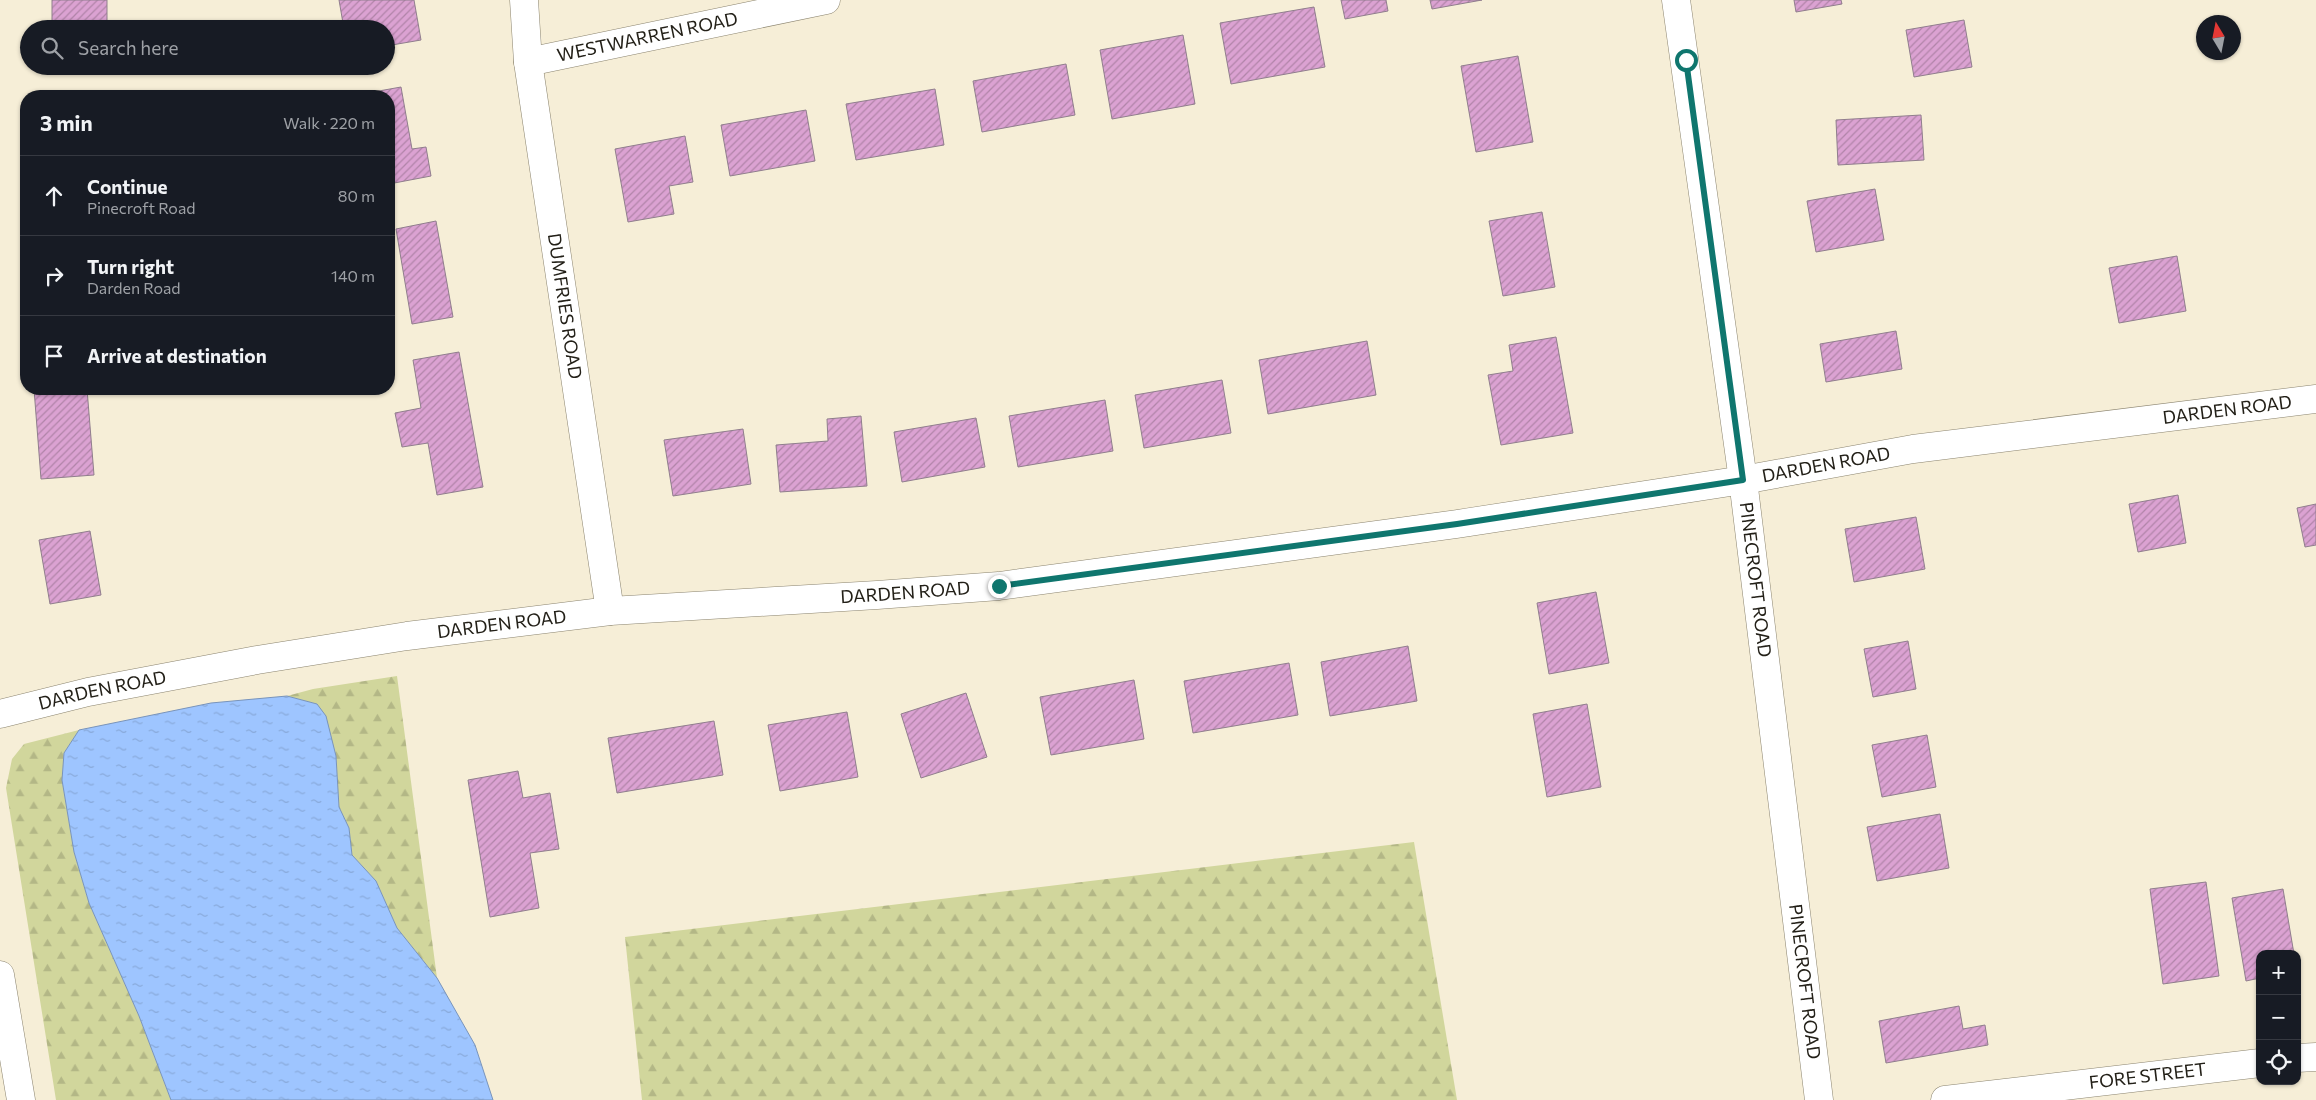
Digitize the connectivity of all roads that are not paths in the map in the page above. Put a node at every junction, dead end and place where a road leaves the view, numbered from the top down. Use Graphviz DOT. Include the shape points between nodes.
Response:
graph roads {
  1 [pos="524,0"];
  2 [pos="826,0"];
  3 [pos="1676,0"];
  4 [pos="528,62"];
  5 [pos="2316,399"];
  6 [pos="1743,480"];
  7 [pos="610,611"];
  8 [pos="0,714"];
  9 [pos="0,975"];
  10 [pos="2316,1057"];
  11 [pos="2301,1058"];
  12 [pos="2256,1063"];
  13 [pos="21,1100"];
  14 [pos="1819,1100"];
  15 [pos="1945,1100"];
  1 -- 4 [label="street, DUMFRIES ROAD"];
  2 -- 4 [label="street, WESTWARREN ROAD"];
  3 -- 6 [label="street, PINECROFT ROAD"];
  4 -- 7 [label="street, DUMFRIES ROAD"];
  5 -- 6 [label="street, DARDEN ROAD" via="1913,449"];
  6 -- 7 [label="street, DARDEN ROAD" via="1466,522 999,586"];
  6 -- 14 [label="street, PINECROFT ROAD"];
  7 -- 8 [label="street, DARDEN ROAD" via="407,636 257,660 88,692"];
  9 -- 13 [label="street"];
  10 -- 11 [label="street"];
  12 -- 15 [label="street, FORE STREET"];
}
